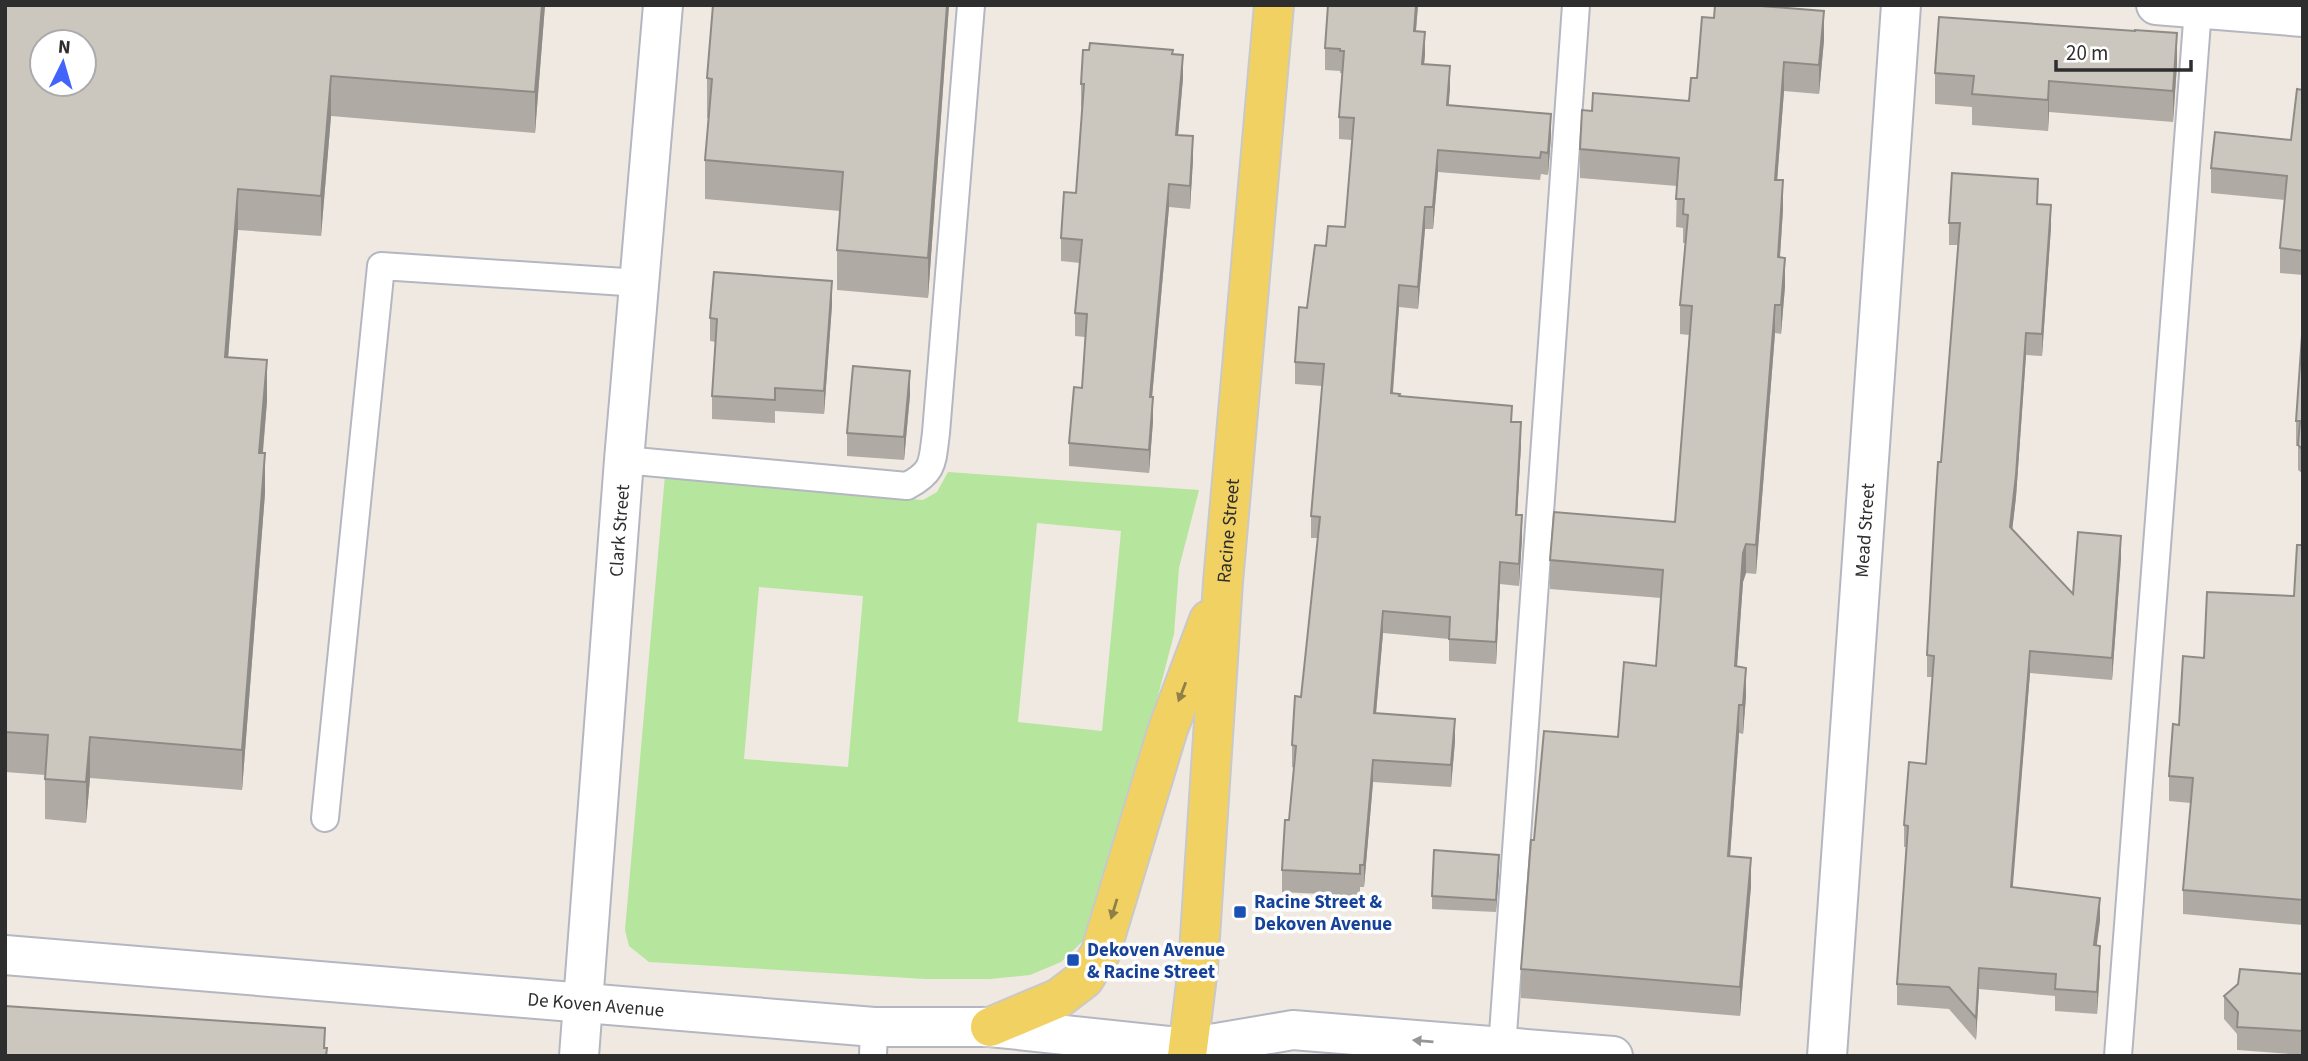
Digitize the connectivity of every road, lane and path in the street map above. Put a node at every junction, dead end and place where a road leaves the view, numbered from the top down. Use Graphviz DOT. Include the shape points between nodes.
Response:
graph roads {
  1 [pos="663,5"];
  2 [pos="971,5"];
  3 [pos="1274,5"];
  4 [pos="1576,5"];
  5 [pos="1900,5"];
  6 [pos="2156,5"];
  7 [pos="2197,9"];
  8 [pos="2303,17"];
  9 [pos="640,283"];
  10 [pos="624,460"];
  11 [pos="1223,583"];
  12 [pos="325,818"];
  13 [pos="5,956"];
  14 [pos="584,1002"];
  15 [pos="990,1027"];
  16 [pos="874,1041"];
  17 [pos="1502,1048"];
  18 [pos="1193,1053"];
  19 [pos="579,1056"];
  20 [pos="1613,1056"];
  21 [pos="1827,1056"];
  22 [pos="2118,1056"];
  1 -- 9 [label="street, Clark Street"];
  2 -- 10 [label="lane" via="936,433 932,463 924,477 907,486"];
  3 -- 11 [label="main road, Racine Street"];
  4 -- 17 [label="lane"];
  5 -- 21 [label="street, Mead Street"];
  6 -- 7 [label="street"];
  7 -- 8 [label="street"];
  7 -- 22 [label="lane"];
  9 -- 10 [label="street, Clark Street"];
  9 -- 12 [label="lane" via="381,266"];
  10 -- 14 [label="street, Clark Street"];
  11 -- 15 [label="main road, one-way" via="1168,729 1100,954 1084,979 1059,998"];
  11 -- 18 [label="main road, Racine Street"];
  13 -- 14 [label="street, De Koven Avenue"];
  14 -- 16 [label="street, De Koven Avenue"];
  14 -- 19 [label="street, Clark Street"];
  15 -- 16 [label="street, De Koven Avenue"];
  15 -- 18 [label="street, De Koven Avenue"];
  17 -- 18 [label="street, De Koven Avenue, one-way" via="1293,1030"];
  17 -- 20 [label="street, De Koven Avenue"];
}
